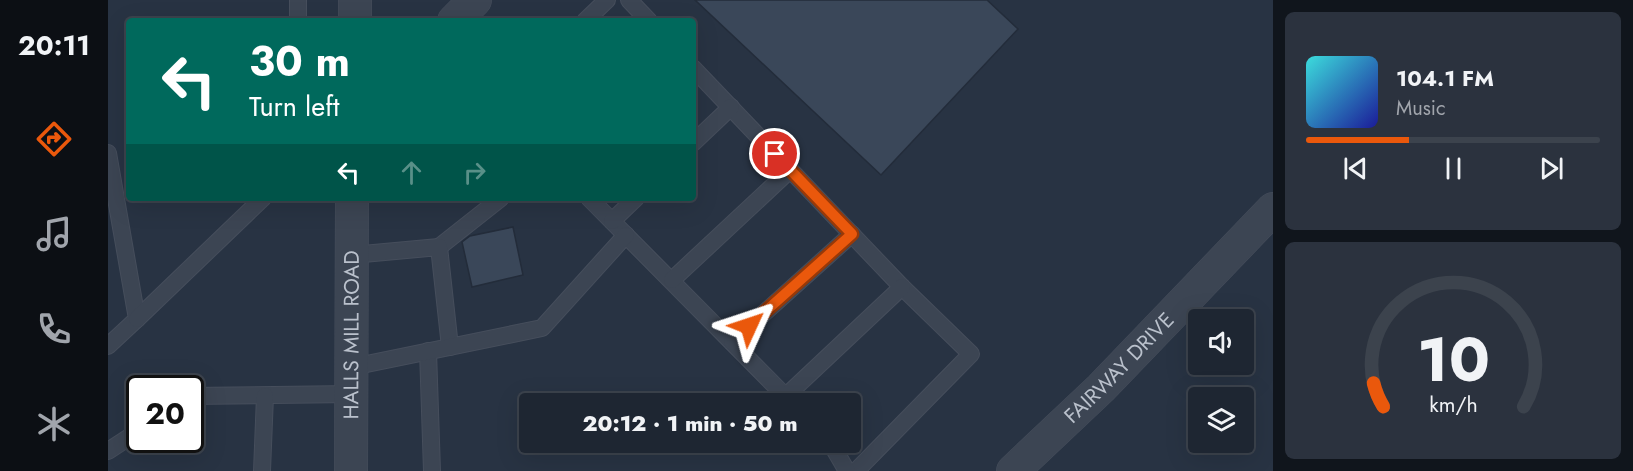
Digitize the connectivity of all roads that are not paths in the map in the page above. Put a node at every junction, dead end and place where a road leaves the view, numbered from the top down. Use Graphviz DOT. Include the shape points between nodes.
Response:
graph roads {
  1 [pos="298,0"];
  2 [pos="355,0"];
  3 [pos="475,0"];
  4 [pos="607,0"];
  5 [pos="629,0"];
  6 [pos="298,18"];
  7 [pos="354,18"];
  8 [pos="457,18"];
  9 [pos="588,18"];
  10 [pos="646,18"];
  11 [pos="696,71"];
  12 [pos="731,107"];
  13 [pos="696,140"];
  14 [pos="108,153"];
  15 [pos="790,170"];
  16 [pos="260,201"];
  17 [pos="352,201"];
  18 [pos="497,201"];
  19 [pos="592,201"];
  20 [pos="633,201"];
  21 [pos="1273,209"];
  22 [pos="612,221"];
  23 [pos="852,234"];
  24 [pos="626,235"];
  25 [pos="439,247"];
  26 [pos="352,255"];
  27 [pos="672,280"];
  28 [pos="902,287"];
  29 [pos="137,319"];
  30 [pos="732,342"];
  31 [pos="108,346"];
  32 [pos="450,347"];
  33 [pos="428,351"];
  34 [pos="352,381"];
  35 [pos="783,393"];
  36 [pos="797,393"];
  37 [pos="204,395"];
  38 [pos="265,396"];
  39 [pos="126,439"];
  40 [pos="108,451"];
  41 [pos="836,453"];
  42 [pos="262,471"];
  43 [pos="351,471"];
  44 [pos="432,471"];
  45 [pos="847,471"];
  46 [pos="856,471"];
  47 [pos="1013,471"];
  1 -- 6 [label="lane"];
  2 -- 7 [label="street"];
  3 -- 8 [label="street"];
  4 -- 9 [label="lane"];
  5 -- 10 [label="lane"];
  11 -- 12 [label="lane"];
  12 -- 13 [label="lane"];
  12 -- 15 [label="lane"];
  14 -- 29 [label="lane"];
  15 -- 23 [label="lane"];
  15 -- 27 [label="lane"];
  16 -- 29 [label="lane"];
  17 -- 26 [label="street, HALLS MILL ROAD"];
  18 -- 25 [label="lane"];
  19 -- 22 [label="lane"];
  20 -- 22 [label="lane"];
  21 -- 47 [label="street, FAIRWAY DRIVE" via="1101,388"];
  22 -- 24 [label="lane"];
  23 -- 28 [label="lane"];
  23 -- 30 [label="lane"];
  24 -- 27 [label="lane"];
  24 -- 32 [label="lane" via="542,328"];
  25 -- 26 [label="lane"];
  25 -- 32 [label="lane"];
  26 -- 34 [label="street, HALLS MILL ROAD"];
  27 -- 30 [label="lane"];
  28 -- 36 [label="lane"];
  28 -- 46 [label="lane" via="971,354"];
  29 -- 31 [label="lane"];
  30 -- 35 [label="lane"];
  32 -- 33 [label="lane"];
  33 -- 34 [label="lane"];
  33 -- 44 [label="lane"];
  34 -- 38 [label="lane"];
  34 -- 43 [label="street, HALLS MILL ROAD"];
  37 -- 38 [label="lane"];
  38 -- 42 [label="lane"];
  39 -- 40 [label="lane"];
  41 -- 45 [label="lane"];
}
